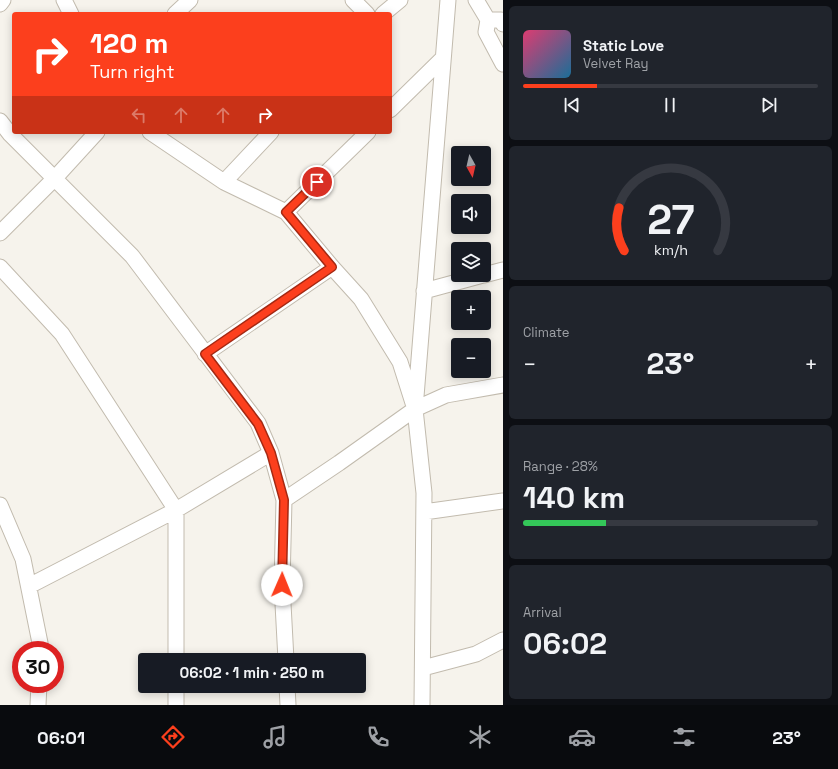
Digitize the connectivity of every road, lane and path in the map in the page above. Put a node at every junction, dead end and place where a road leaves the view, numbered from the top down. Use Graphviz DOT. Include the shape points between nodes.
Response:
graph roads {
  1 [pos="3,0"];
  2 [pos="64,0"];
  3 [pos="190,0"];
  4 [pos="353,0"];
  5 [pos="400,0"];
  6 [pos="448,0"];
  7 [pos="478,1"];
  8 [pos="0,4"];
  9 [pos="70,12"];
  10 [pos="177,12"];
  11 [pos="365,12"];
  12 [pos="385,12"];
  13 [pos="488,20"];
  14 [pos="503,24"];
  15 [pos="443,58"];
  16 [pos="503,64"];
  17 [pos="392,108"];
  18 [pos="0,121"];
  19 [pos="95,134"];
  20 [pos="153,134"];
  21 [pos="269,134"];
  22 [pos="366,134"];
  23 [pos="54,178"];
  24 [pos="224,182"];
  25 [pos="286,212"];
  26 [pos="0,233"];
  27 [pos="0,267"];
  28 [pos="332,267"];
  29 [pos="503,270"];
  30 [pos="491,273"];
  31 [pos="457,282"];
  32 [pos="424,291"];
  33 [pos="205,354"];
  34 [pos="503,385"];
  35 [pos="415,409"];
  36 [pos="271,453"];
  37 [pos="284,500"];
  38 [pos="503,501"];
  39 [pos="0,505"];
  40 [pos="176,510"];
  41 [pos="424,512"];
  42 [pos="29,586"];
  43 [pos="503,640"];
  44 [pos="39,641"];
  45 [pos="176,653"];
  46 [pos="286,653"];
  47 [pos="422,668"];
  48 [pos="39,693"];
  49 [pos="176,693"];
  50 [pos="287,693"];
  51 [pos="38,705"];
  52 [pos="176,705"];
  53 [pos="288,705"];
  54 [pos="422,705"];
  1 -- 8 [label="street"];
  2 -- 9 [label="street"];
  3 -- 10 [label="street"];
  4 -- 11 [label="street"];
  5 -- 12 [label="street"];
  6 -- 15 [label="street"];
  7 -- 13 [label="street"];
  13 -- 14 [label="street" via="501,20"];
  13 -- 16 [label="street" via="486,32"];
  15 -- 17 [label="street"];
  15 -- 32 [label="street"];
  18 -- 23 [label="street"];
  19 -- 23 [label="street"];
  20 -- 24 [label="street"];
  21 -- 24 [label="street"];
  22 -- 25 [label="street"];
  23 -- 26 [label="street"];
  23 -- 33 [label="street" via="132,256"];
  24 -- 25 [label="street"];
  25 -- 28 [label="street"];
  27 -- 40 [label="street" via="62,334"];
  28 -- 33 [label="street"];
  28 -- 35 [label="street" via="361,299 400,362"];
  29 -- 30 [label="street"];
  31 -- 32 [label="street"];
  32 -- 35 [label="street"];
  33 -- 36 [label="street" via="258,424"];
  34 -- 35 [label="street" via="446,396"];
  35 -- 37 [label="street"];
  35 -- 41 [label="street"];
  36 -- 37 [label="street"];
  36 -- 40 [label="street"];
  37 -- 46 [label="street" via="282,585"];
  38 -- 41 [label="street"];
  39 -- 42 [label="street" via="23,559"];
  40 -- 42 [label="street"];
  40 -- 45 [label="street"];
  41 -- 47 [label="street"];
  42 -- 44 [label="street"];
  43 -- 47 [label="street" via="476,654"];
  47 -- 54 [label="street"];
  48 -- 51 [label="street"];
  49 -- 52 [label="street"];
  50 -- 53 [label="street"];
}
